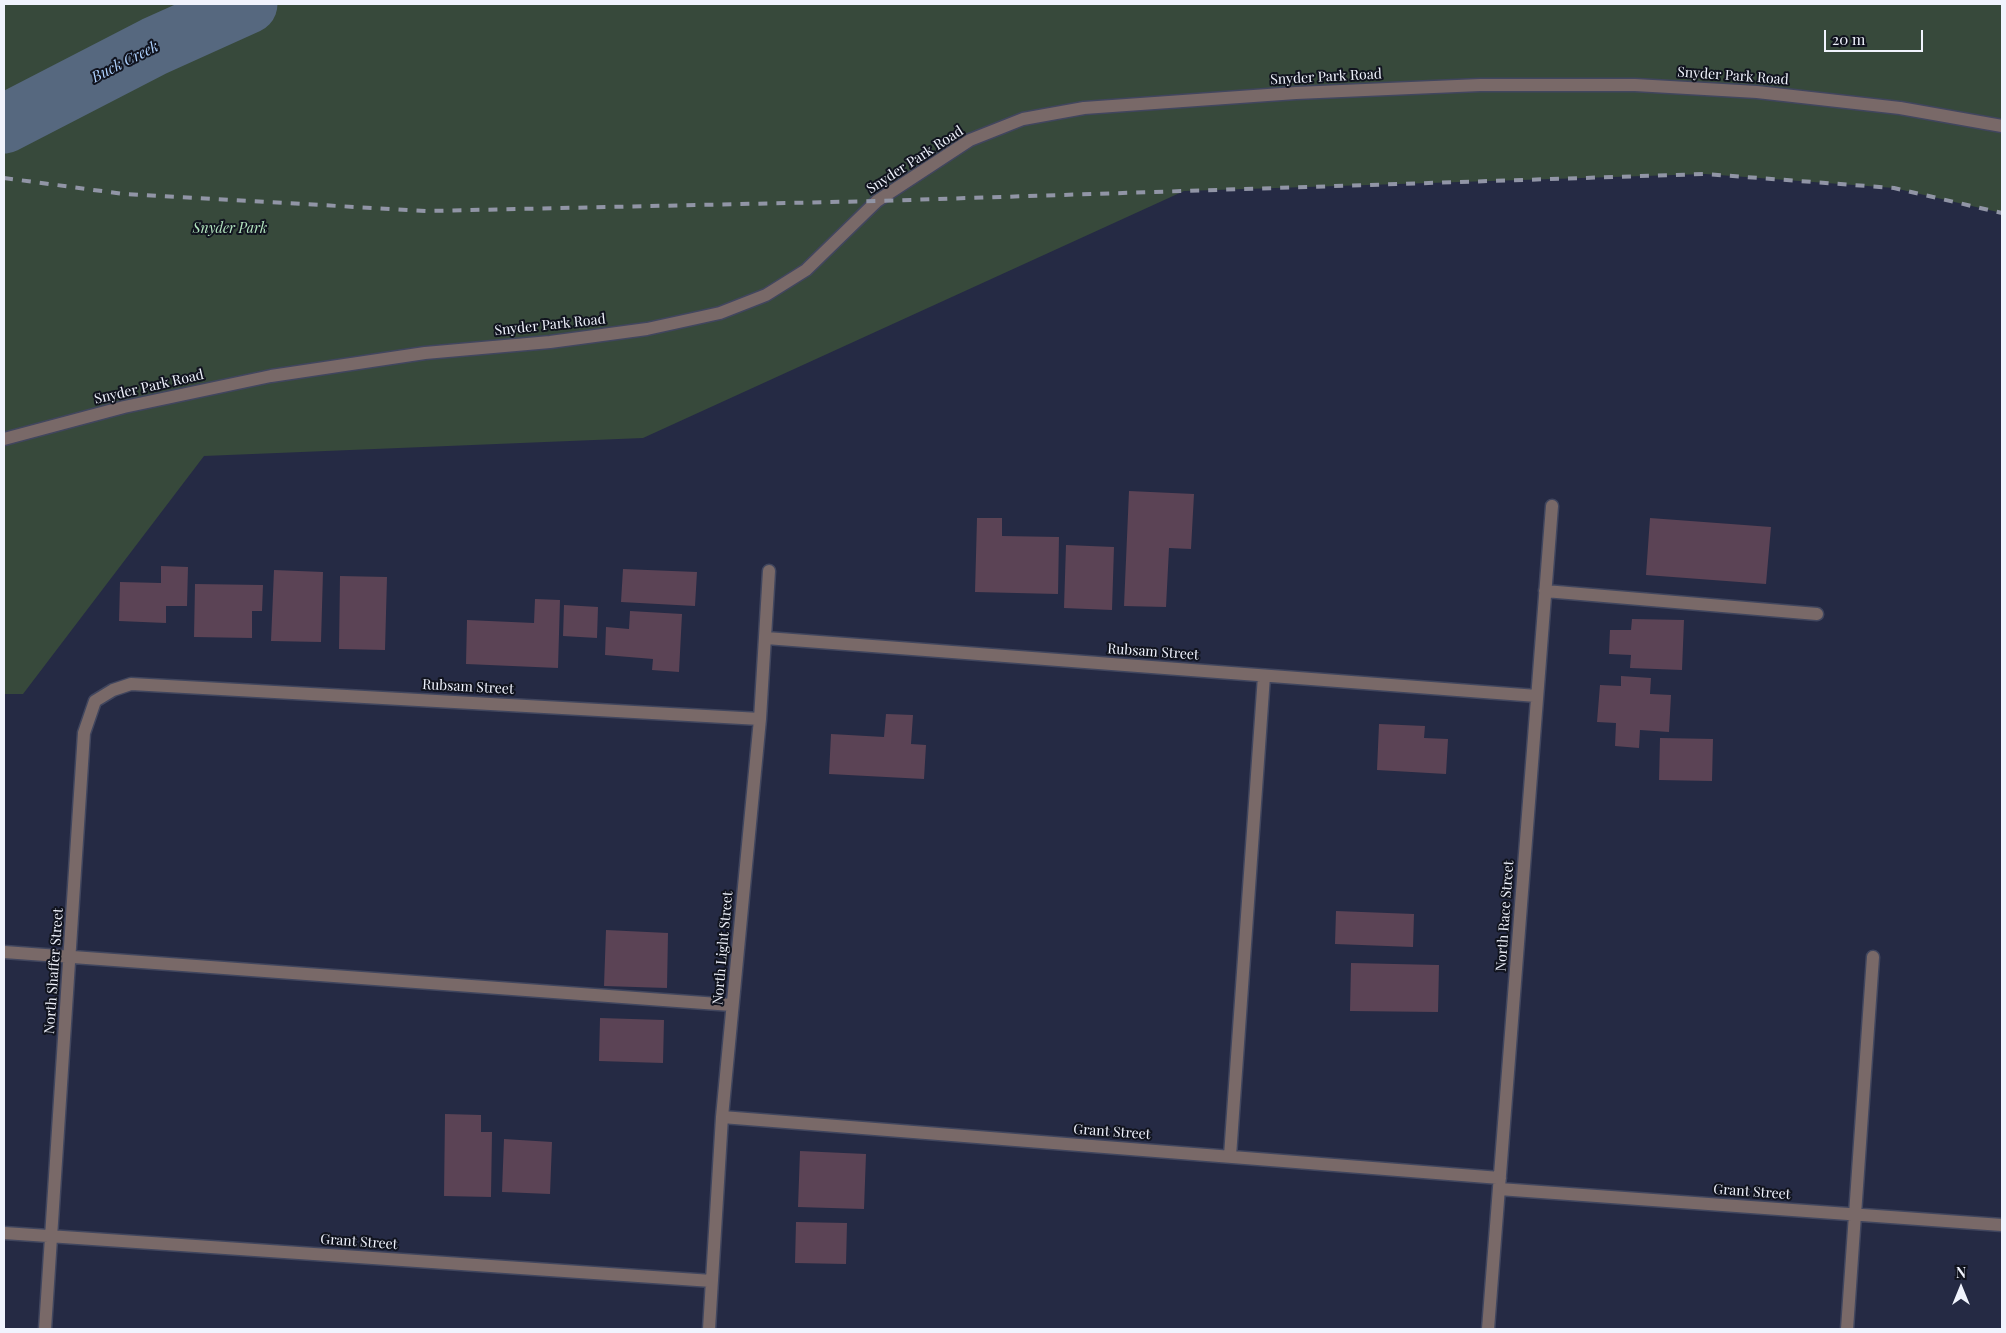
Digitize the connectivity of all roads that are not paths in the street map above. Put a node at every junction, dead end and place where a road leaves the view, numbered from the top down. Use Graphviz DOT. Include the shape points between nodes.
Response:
graph roads {
  1 [pos="2002,126"];
  2 [pos="4,439"];
  3 [pos="1552,506"];
  4 [pos="769,571"];
  5 [pos="1545,592"];
  6 [pos="1817,614"];
  7 [pos="766,638"];
  8 [pos="1264,676"];
  9 [pos="175,686"];
  10 [pos="1537,696"];
  11 [pos="760,719"];
  12 [pos="4,952"];
  13 [pos="70,957"];
  14 [pos="1873,957"];
  15 [pos="732,1005"];
  16 [pos="722,1117"];
  17 [pos="1230,1156"];
  18 [pos="1500,1183"];
  19 [pos="1855,1215"];
  20 [pos="2002,1225"];
  21 [pos="4,1233"];
  22 [pos="52,1236"];
  23 [pos="712,1281"];
  24 [pos="45,1329"];
  25 [pos="709,1329"];
  26 [pos="1488,1329"];
  27 [pos="1847,1329"];
  1 -- 2 [label="street, Snyder Park Road" via="1900,108 1757,92 1635,85 1470,85 1084,108 1023,119 970,140 877,201 806,270 766,295 720,313 647,330 425,353 270,376 124,407"];
  3 -- 5 [label="street, North Race Street"];
  4 -- 7 [label="street, North Light Street"];
  5 -- 6 [label="street"];
  5 -- 10 [label="street, North Race Street"];
  7 -- 8 [label="street, Rubsam Street"];
  7 -- 11 [label="street, North Light Street"];
  8 -- 10 [label="street, Rubsam Street"];
  8 -- 17 [label="street"];
  9 -- 11 [label="street, Rubsam Street"];
  9 -- 13 [label="street, North Shaffer Street" via="131,684 94,701 84,733"];
  10 -- 18 [label="street, North Race Street"];
  11 -- 15 [label="street, North Light Street"];
  12 -- 13 [label="street"];
  13 -- 15 [label="street"];
  13 -- 22 [label="street, North Shaffer Street"];
  14 -- 19 [label="street"];
  15 -- 16 [label="street, North Light Street"];
  16 -- 17 [label="street, Grant Street"];
  16 -- 23 [label="street, North Light Street"];
  17 -- 18 [label="street, Grant Street"];
  18 -- 19 [label="street, Grant Street"];
  18 -- 26 [label="street, North Race Street"];
  19 -- 20 [label="street, Grant Street"];
  19 -- 27 [label="street"];
  21 -- 22 [label="street, Grant Street"];
  22 -- 23 [label="street, Grant Street"];
  22 -- 24 [label="street, North Shaffer Street"];
  23 -- 25 [label="street, North Light Street"];
}
